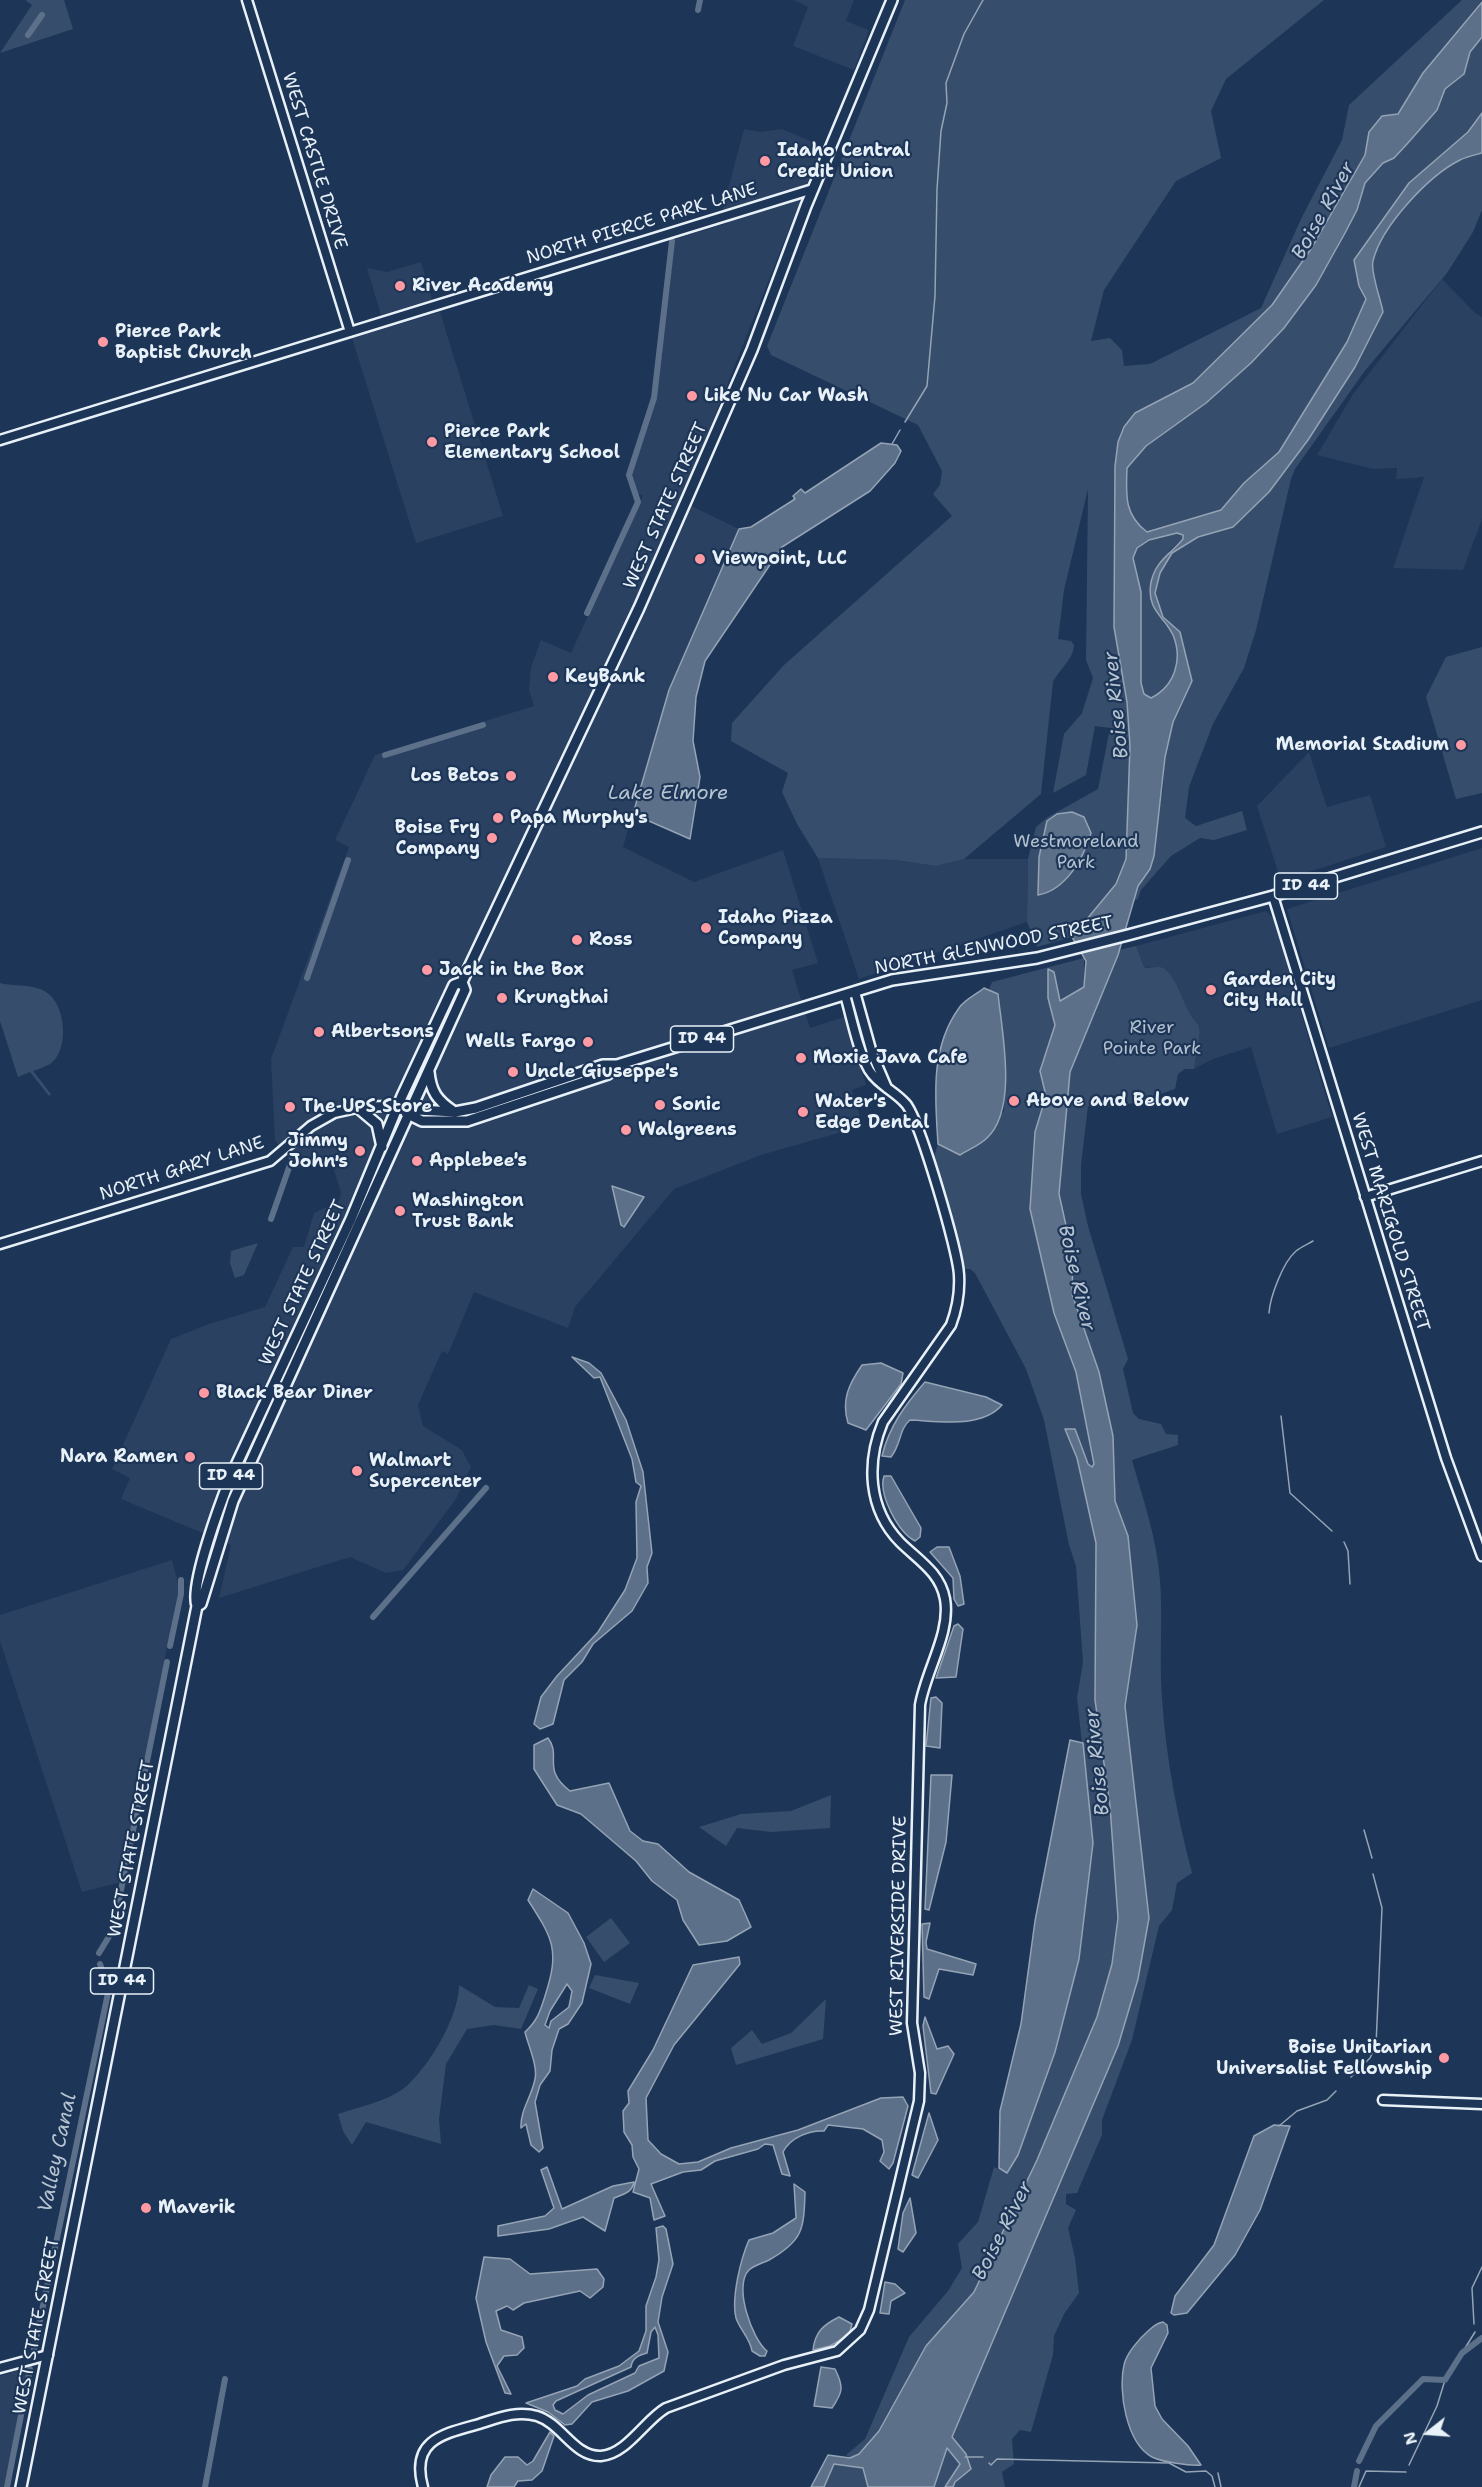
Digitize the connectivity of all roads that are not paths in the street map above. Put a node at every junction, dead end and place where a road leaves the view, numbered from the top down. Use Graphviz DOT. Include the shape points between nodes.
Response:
graph roads {
  1 [pos="247,0"];
  2 [pos="892,0"];
  3 [pos="813,189"];
  4 [pos="350,332"];
  5 [pos="0,440"];
  6 [pos="1482,832"];
  7 [pos="1273,896"];
  8 [pos="462,982"];
  9 [pos="850,994"];
  10 [pos="617,1065"];
  11 [pos="429,1070"];
  12 [pos="357,1108"];
  13 [pos="398,1109"];
  14 [pos="410,1112"];
  15 [pos="455,1112"];
  16 [pos="382,1147"];
  17 [pos="1482,1161"];
  18 [pos="1365,1197"];
  19 [pos="0,1244"];
  20 [pos="1482,1556"];
  21 [pos="197,1606"];
  22 [pos="1383,2100"];
  23 [pos="1482,2104"];
  24 [pos="48,2355"];
  25 [pos="0,2368"];
  26 [pos="21,2487"];
  27 [pos="423,2487"];
  1 -- 4 [label="street, WEST CASTLE DRIVE"];
  2 -- 3 [label="main road, WEST STATE STREET"];
  3 -- 4 [label="street, NORTH PIERCE PARK LANE"];
  3 -- 8 [label="main road, WEST STATE STREET" via="768,310 691,491"];
  4 -- 5 [label="street, NORTH PIERCE PARK LANE"];
  6 -- 7 [label="main road, NORTH GLENWOOD STREET / ID 44"];
  7 -- 9 [label="main road, NORTH GLENWOOD STREET / ID 44" via="1037,958 892,980"];
  7 -- 18 [label="street, WEST MARIGOLD STREET"];
  8 -- 11 [label="main road, WEST STATE STREET" via="465,990"];
  8 -- 13 [label="main road, WEST STATE STREET" via="454,985"];
  9 -- 10 [label="main road, NORTH GLENWOOD STREET / ID 44"];
  9 -- 27 [label="street, WEST RIVERSIDE DRIVE" via="887,1089 906,1105 916,1121 959,1274 951,1324 883,1422 876,1438 872,1467 873,1492 884,1520 938,1579 946,1616 920,1705 912,2023 920,2101 869,2310 860,2330 837,2351 784,2365 666,2408 650,2418 622,2447 606,2455 583,2452 547,2421 527,2414 443,2434 430,2443 421,2457 419,2473"];
  10 -- 14 [label="main road, NORTH GLENWOOD STREET / ID 44" via="608,1074 467,1122 422,1121"];
  10 -- 15 [label="main road, NORTH GLENWOOD STREET / ID 44" via="603,1065"];
  11 -- 14 [label="main road, WEST STATE STREET"];
  11 -- 15 [label="main road" via="434,1094"];
  12 -- 13 [label="street, NORTH GARY LANE"];
  12 -- 16 [label="main road" via="377,1124"];
  12 -- 19 [label="street, NORTH GARY LANE" via="334,1113 311,1126 270,1161"];
  13 -- 14 [label="main road, NORTH GLENWOOD STREET / ID 44"];
  13 -- 16 [label="main road, WEST STATE STREET / ID 44"];
  14 -- 15 [label="main road, NORTH GLENWOOD STREET / ID 44"];
  14 -- 21 [label="main road, WEST STATE STREET / ID 44" via="233,1501 201,1604"];
  16 -- 21 [label="main road, WEST STATE STREET / ID 44" via="231,1476 202,1564"];
  17 -- 18 [label="street"];
  18 -- 20 [label="street, WEST MARIGOLD STREET" via="1446,1458"];
  21 -- 24 [label="main road, WEST STATE STREET / ID 44"];
  22 -- 23 [label="street"];
  24 -- 25 [label="street"];
  24 -- 26 [label="main road, WEST STATE STREET / ID 44"];
}
